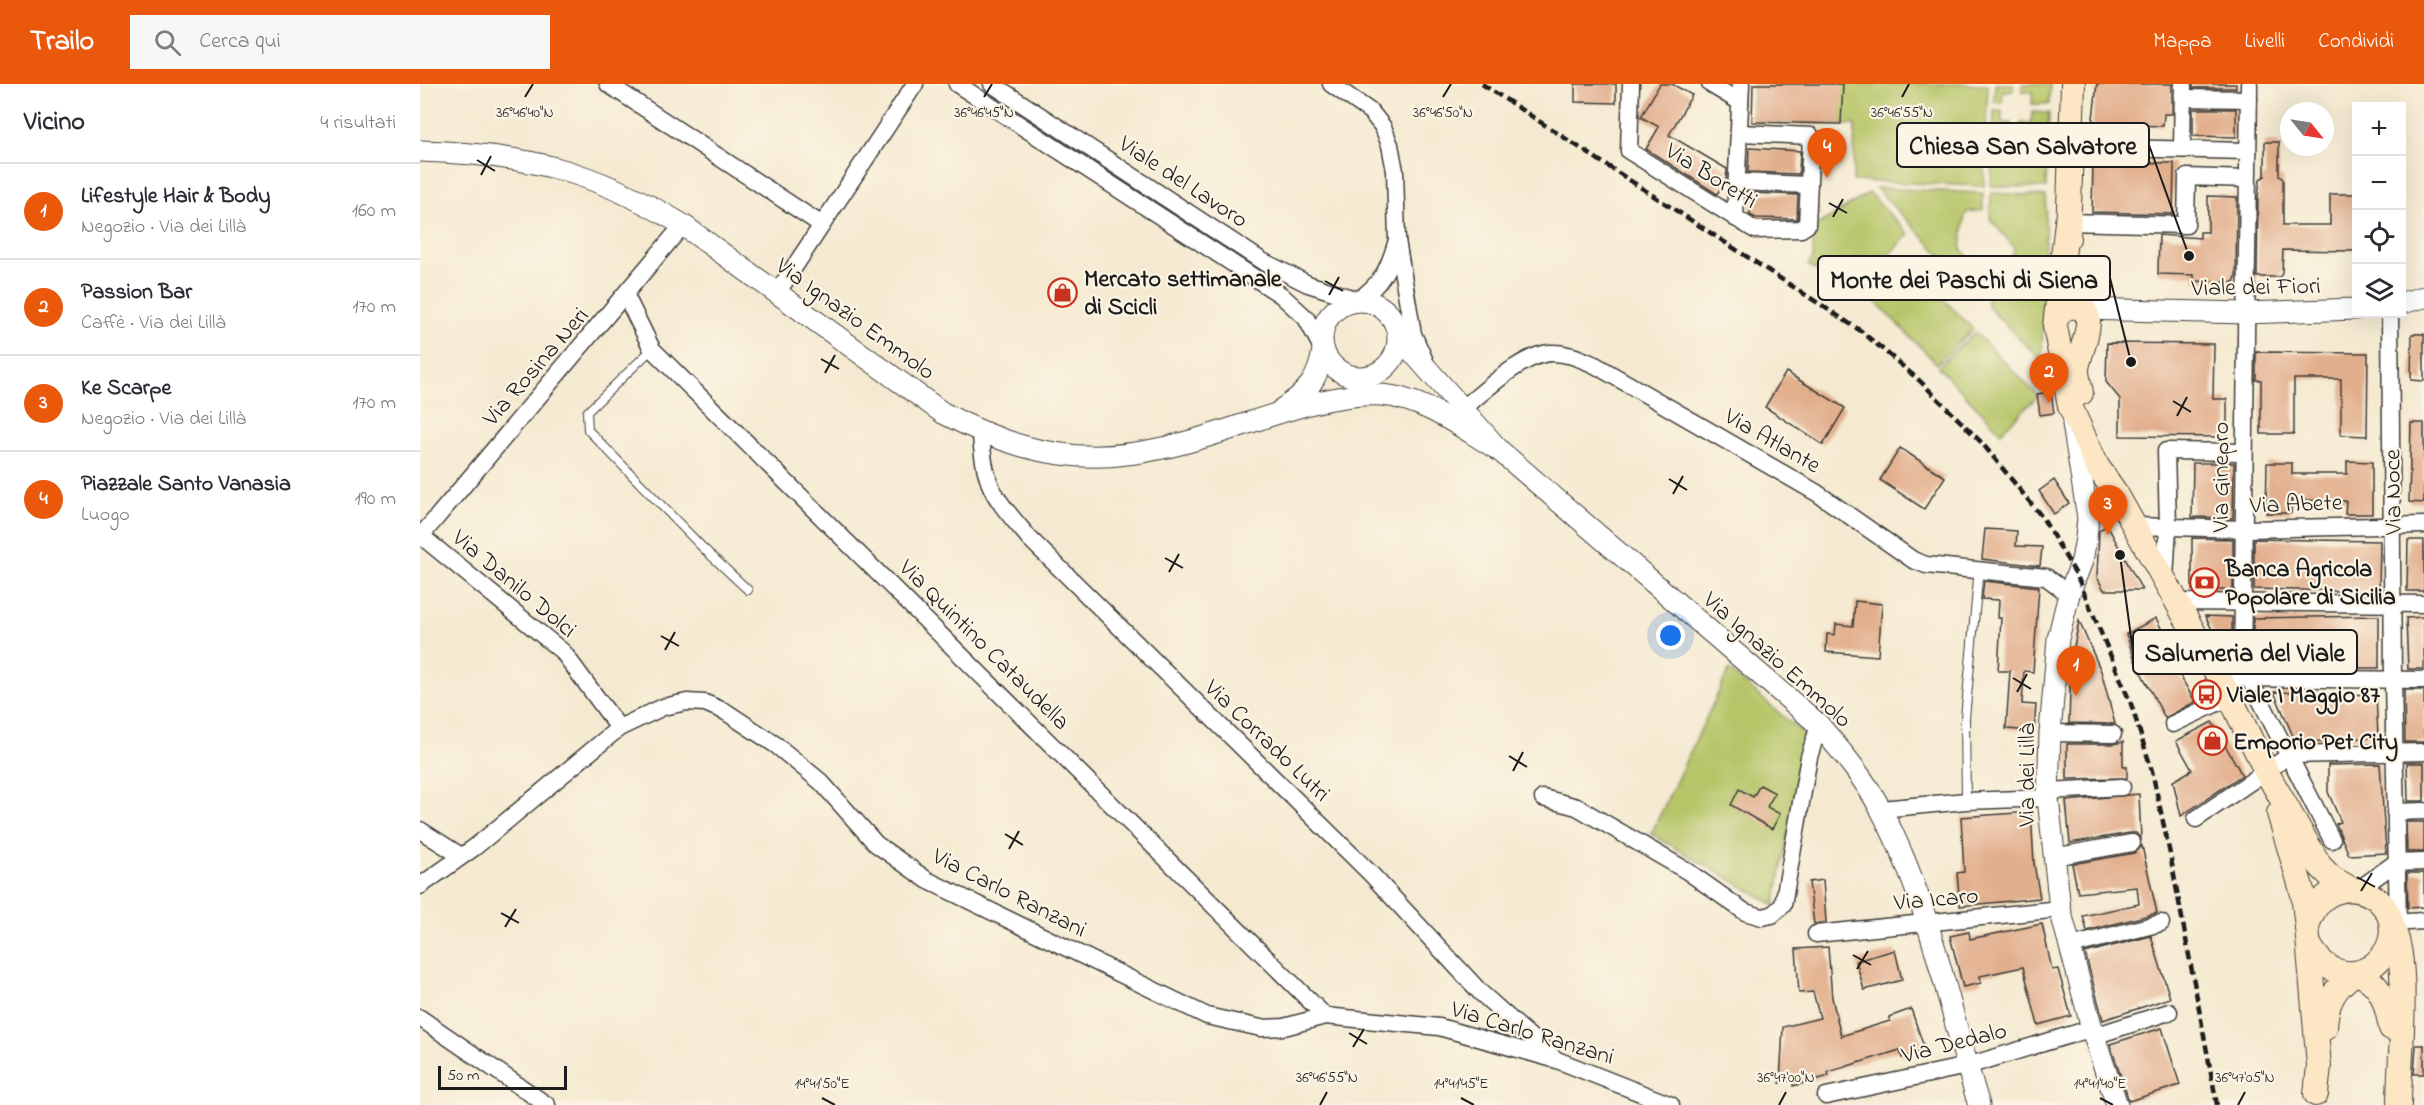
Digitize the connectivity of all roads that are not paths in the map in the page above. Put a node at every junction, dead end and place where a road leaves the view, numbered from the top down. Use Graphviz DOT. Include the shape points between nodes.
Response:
graph roads {
  1 [pos="608,84"];
  2 [pos="915,84"];
  3 [pos="957,84"];
  4 [pos="992,84"];
  5 [pos="1331,84"];
  6 [pos="1631,84"];
  7 [pos="1710,84"];
  8 [pos="1741,84"];
  9 [pos="2073,84"];
  10 [pos="2183,91"];
  11 [pos="2249,92"];
  12 [pos="1740,102"];
  13 [pos="1739,133"];
  14 [pos="2071,147"];
  15 [pos="2182,148"];
  16 [pos="420,151"];
  17 [pos="2248,151"];
  18 [pos="2247,178"];
  19 [pos="1737,182"];
  20 [pos="1805,185"];
  21 [pos="1735,218"];
  22 [pos="2067,222"];
  23 [pos="683,225"];
  24 [pos="822,225"];
  25 [pos="1397,240"];
  26 [pos="777,293"];
  27 [pos="626,296"];
  28 [pos="1358,300"];
  29 [pos="1409,306"];
  30 [pos="2352,309"];
  31 [pos="2246,313"];
  32 [pos="2390,318"];
  33 [pos="2083,321"];
  34 [pos="2056,326"];
  35 [pos="1399,337"];
  36 [pos="652,349"];
  37 [pos="1323,350"];
  38 [pos="1433,378"];
  39 [pos="1367,382"];
  40 [pos="2070,406"];
  41 [pos="1461,410"];
  42 [pos="1274,414"];
  43 [pos="981,434"];
  44 [pos="1499,450"];
  45 [pos="2244,452"];
  46 [pos="2116,495"];
  47 [pos="2088,518"];
  48 [pos="2393,524"];
  49 [pos="2424,525"];
  50 [pos="2134,526"];
  51 [pos="2168,526"];
  52 [pos="2245,529"];
  53 [pos="420,536"];
  54 [pos="1979,568"];
  55 [pos="748,590"];
  56 [pos="2170,592"];
  57 [pos="2069,594"];
  58 [pos="2242,602"];
  59 [pos="2424,604"];
  60 [pos="2393,605"];
  61 [pos="2393,680"];
  62 [pos="2424,680"];
  63 [pos="2235,683"];
  64 [pos="2173,724"];
  65 [pos="1819,725"];
  66 [pos="619,728"];
  67 [pos="2050,733"];
  68 [pos="2113,734"];
  69 [pos="2394,752"];
  70 [pos="2424,752"];
  71 [pos="2290,755"];
  72 [pos="2267,773"];
  73 [pos="2122,787"];
  74 [pos="2048,795"];
  75 [pos="1543,798"];
  76 [pos="1966,801"];
  77 [pos="1881,809"];
  78 [pos="2424,811"];
  79 [pos="2395,812"];
  80 [pos="2196,819"];
  81 [pos="420,830"];
  82 [pos="2332,840"];
  83 [pos="2132,843"];
  84 [pos="461,856"];
  85 [pos="2054,857"];
  86 [pos="2424,862"];
  87 [pos="2395,864"];
  88 [pos="420,886"];
  89 [pos="2354,890"];
  90 [pos="2060,909"];
  91 [pos="2424,921"];
  92 [pos="2161,923"];
  93 [pos="2394,923"];
  94 [pos="1927,925"];
  95 [pos="1815,934"];
  96 [pos="2309,936"];
  97 [pos="2071,946"];
  98 [pos="2356,973"];
  99 [pos="2169,1012"];
  100 [pos="1325,1016"];
  101 [pos="420,1018"];
  102 [pos="2094,1032"];
  103 [pos="1557,1060"];
  104 [pos="1967,1066"];
  105 [pos="2399,1066"];
  106 [pos="1826,1096"];
  107 [pos="2314,1099"];
  108 [pos="548,1105"];
  109 [pos="1671,1105"];
  110 [pos="1979,1105"];
  111 [pos="2117,1105"];
  112 [pos="2399,1105"];
  1 -- 24 [label="street"];
  2 -- 24 [label="street"];
  3 -- 37 [label="street" via="1281,295 1306,318"];
  4 -- 28 [label="street, Viale del Lavoro" via="1262,261 1308,284"];
  5 -- 25 [label="street" via="1371,112 1383,127 1395,171"];
  6 -- 21 [label="street, Via Boretti" via="1629,151"];
  7 -- 12 [label="street"];
  8 -- 12 [label="street"];
  9 -- 14 [label="main road"];
  10 -- 11 [label="street"];
  10 -- 15 [label="street"];
  11 -- 17 [label="street, Via Ginepro"];
  12 -- 13 [label="street"];
  13 -- 19 [label="street"];
  13 -- 20 [label="street" via="1811,136"];
  14 -- 15 [label="street"];
  14 -- 22 [label="main road"];
  15 -- 17 [label="street"];
  16 -- 23 [label="street, Via Ignazio Emmolo" via="537,161 638,198"];
  17 -- 18 [label="street, Via Ginepro"];
  18 -- 22 [label="street" via="2187,177 2186,225"];
  18 -- 31 [label="street, Via Ginepro"];
  19 -- 20 [label="street"];
  19 -- 21 [label="street"];
  20 -- 21 [label="street, Via Boretti" via="1807,225 1801,229 1755,230"];
  22 -- 33 [label="main road" via="2070,277"];
  22 -- 34 [label="main road"];
  23 -- 26 [label="street, Via Ignazio Emmolo"];
  23 -- 27 [label="street, Via Rosina Neri"];
  24 -- 26 [label="street"];
  25 -- 28 [label="street" via="1384,278"];
  25 -- 29 [label="street"];
  26 -- 43 [label="street, Via Ignazio Emmolo" via="943,413"];
  27 -- 36 [label="street, Via Quintino Cataudella"];
  27 -- 53 [label="street, Via Rosina Neri"];
  28 -- 35 [label="street" via="1373,302 1386,310"];
  28 -- 37 [label="street" via="1337,308 1329,317 1322,338"];
  29 -- 35 [label="street"];
  29 -- 38 [label="street" via="1413,334"];
  30 -- 31 [label="street, Viale dei Fiori"];
  31 -- 33 [label="street, Viale dei Fiori" via="2156,312"];
  31 -- 45 [label="street, Via Ginepro"];
  32 -- 48 [label="street, Via Noce"];
  33 -- 34 [label="main road" via="2070,342"];
  33 -- 46 [label="main road" via="2077,368 2082,400"];
  34 -- 40 [label="main road"];
  35 -- 38 [label="street"];
  35 -- 39 [label="street" via="1395,355"];
  36 -- 55 [label="lane" via="587,412 588,430"];
  36 -- 100 [label="street, Via Quintino Cataudella"];
  37 -- 39 [label="street" via="1330,364 1342,374"];
  37 -- 42 [label="street" via="1314,383"];
  38 -- 41 [label="street"];
  39 -- 42 [label="street"];
  39 -- 44 [label="street" via="1382,395 1427,408"];
  40 -- 46 [label="main road" via="2097,466"];
  40 -- 47 [label="street, Via dei Lillà"];
  41 -- 44 [label="street"];
  41 -- 54 [label="street, Via Atlante" via="1538,355 1569,355 1595,365 1817,494 1913,560 1926,565"];
  42 -- 43 [label="street, Via Ignazio Emmolo" via="1129,456 1055,455"];
  43 -- 103 [label="street, Via Corrado Lutri" via="983,465 993,495 1029,538 1371,874 1481,993"];
  44 -- 65 [label="street, Via Ignazio Emmolo"];
  45 -- 51 [label="street" via="2166,451"];
  45 -- 52 [label="street, Via Ginepro"];
  46 -- 47 [label="street" via="2097,506"];
  46 -- 50 [label="main road"];
  47 -- 57 [label="street, Via dei Lillà" via="2082,561"];
  48 -- 49 [label="street, Via Abete"];
  48 -- 52 [label="street, Via Abete"];
  48 -- 60 [label="street, Via Noce"];
  50 -- 51 [label="street, Via Abete"];
  50 -- 56 [label="main road"];
  51 -- 52 [label="street, Via Abete"];
  51 -- 56 [label="street"];
  52 -- 58 [label="street, Via Ginepro"];
  53 -- 66 [label="street, Via Danilo Dolci" via="563,652"];
  54 -- 57 [label="street, Via Atlante" via="2046,577"];
  54 -- 76 [label="lane" via="1965,718"];
  56 -- 58 [label="street"];
  56 -- 63 [label="main road"];
  57 -- 67 [label="street, Via dei Lillà" via="2058,639"];
  58 -- 60 [label="street"];
  58 -- 63 [label="street, Via Ginepro"];
  59 -- 60 [label="street"];
  60 -- 61 [label="street, Via Noce"];
  61 -- 62 [label="street"];
  61 -- 63 [label="street"];
  61 -- 69 [label="street, Via Noce"];
  63 -- 64 [label="street"];
  63 -- 71 [label="street"];
  63 -- 72 [label="main road"];
  65 -- 75 [label="street" via="1809,757 1783,905 1772,915 1762,917 1744,912 1687,871 1578,807"];
  65 -- 77 [label="street, Via Ignazio Emmolo"];
  66 -- 84 [label="street, Via Carlo Ranzani"];
  66 -- 100 [label="street, Via Carlo Ranzani" via="663,707 705,703 776,745 820,782 876,844 927,880 1208,1016 1261,1028 1284,1027"];
  67 -- 68 [label="street"];
  67 -- 74 [label="street, Via dei Lillà"];
  69 -- 70 [label="street"];
  69 -- 71 [label="street"];
  69 -- 79 [label="street, Via Noce"];
  71 -- 72 [label="street"];
  71 -- 82 [label="street"];
  72 -- 80 [label="street"];
  72 -- 89 [label="main road" via="2320,866"];
  72 -- 96 [label="main road" via="2302,894"];
  73 -- 74 [label="street"];
  74 -- 76 [label="street"];
  74 -- 85 [label="street, Via dei Lillà"];
  76 -- 77 [label="street"];
  77 -- 94 [label="street, Via Ignazio Emmolo"];
  78 -- 79 [label="street"];
  79 -- 87 [label="street, Via Noce"];
  81 -- 84 [label="street"];
  83 -- 85 [label="street"];
  84 -- 88 [label="street, Via Carlo Ranzani"];
  85 -- 90 [label="street, Via dei Lillà"];
  86 -- 87 [label="street"];
  87 -- 89 [label="street"];
  87 -- 93 [label="street, Via Noce"];
  89 -- 93 [label="main road" via="2375,898"];
  89 -- 96 [label="main road" via="2327,896 2318,904"];
  90 -- 94 [label="street, Via Icaro"];
  90 -- 97 [label="street, Via dei Lillà"];
  91 -- 93 [label="street"];
  92 -- 97 [label="street"];
  93 -- 98 [label="main road" via="2388,949 2370,969"];
  93 -- 105 [label="main road" via="2402,991"];
  94 -- 95 [label="street, Via Icaro" via="1905,923"];
  94 -- 104 [label="street, Via Ignazio Emmolo"];
  96 -- 98 [label="main road" via="2317,958 2327,968"];
  96 -- 107 [label="main road" via="2319,1066"];
  97 -- 102 [label="street, Via dei Lillà"];
  98 -- 105 [label="main road" via="2378,986 2385,998"];
  98 -- 107 [label="main road" via="2340,983 2327,1005 2324,1068"];
  99 -- 102 [label="street, Via Dedalo"];
  100 -- 103 [label="street, Via Carlo Ranzani" via="1440,1027"];
  101 -- 108 [label="street"];
  102 -- 104 [label="street, Via Dedalo"];
  102 -- 111 [label="street, Via dei Lillà"];
  103 -- 109 [label="street, Via Carlo Ranzani"];
  104 -- 106 [label="street, Via Dedalo"];
  104 -- 110 [label="street, Via Ignazio Emmolo"];
  105 -- 112 [label="main road"];
}
